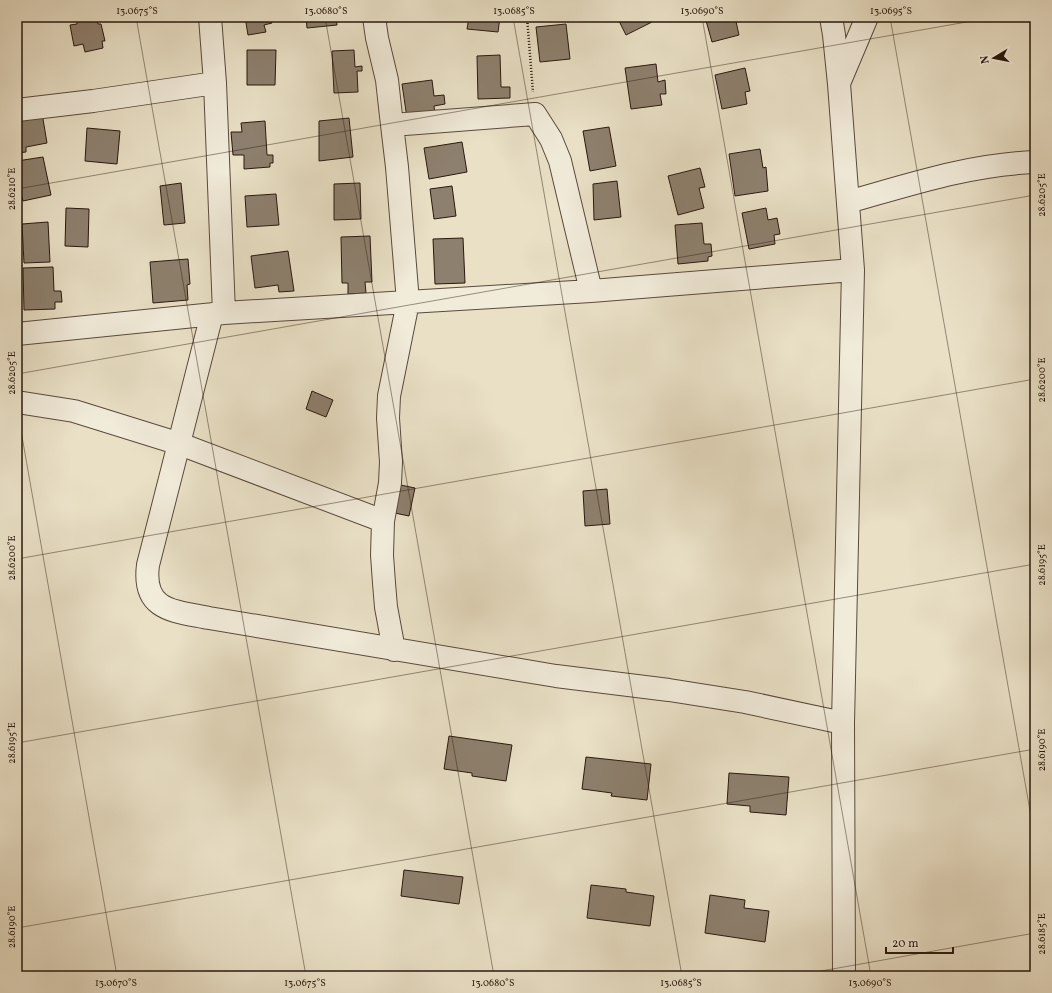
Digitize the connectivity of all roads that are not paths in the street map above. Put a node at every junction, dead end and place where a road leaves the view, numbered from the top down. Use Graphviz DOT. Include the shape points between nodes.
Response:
graph roads {
  1 [pos="210,17"];
  2 [pos="374,17"];
  3 [pos="831,17"];
  4 [pos="867,17"];
  5 [pos="215,83"];
  6 [pos="839,84"];
  7 [pos="17,110"];
  8 [pos="392,125"];
  9 [pos="1035,162"];
  10 [pos="848,202"];
  11 [pos="853,270"];
  12 [pos="591,291"];
  13 [pos="408,302"];
  14 [pos="218,313"];
  15 [pos="17,334"];
  16 [pos="17,402"];
  17 [pos="180,444"];
  18 [pos="383,521"];
  19 [pos="394,650"];
  20 [pos="844,723"];
  21 [pos="844,976"];
  1 -- 5 [label="street"];
  2 -- 8 [label="street" via="384,61"];
  3 -- 6 [label="street"];
  4 -- 6 [label="street"];
  5 -- 7 [label="street"];
  5 -- 14 [label="street"];
  6 -- 10 [label="street"];
  8 -- 12 [label="street" via="535,114 560,161"];
  8 -- 13 [label="street"];
  9 -- 10 [label="street" via="1011,163 951,173"];
  10 -- 11 [label="street"];
  11 -- 12 [label="street"];
  11 -- 20 [label="street"];
  12 -- 13 [label="street"];
  13 -- 14 [label="street"];
  13 -- 18 [label="street" via="389,396 390,483"];
  14 -- 15 [label="street"];
  14 -- 17 [label="street"];
  16 -- 17 [label="street" via="74,411"];
  17 -- 18 [label="street"];
  17 -- 19 [label="street" via="146,578 150,593 158,604 170,611"];
  18 -- 19 [label="street" via="382,555 386,607"];
  19 -- 20 [label="street" via="738,701"];
  20 -- 21 [label="street"];
}
